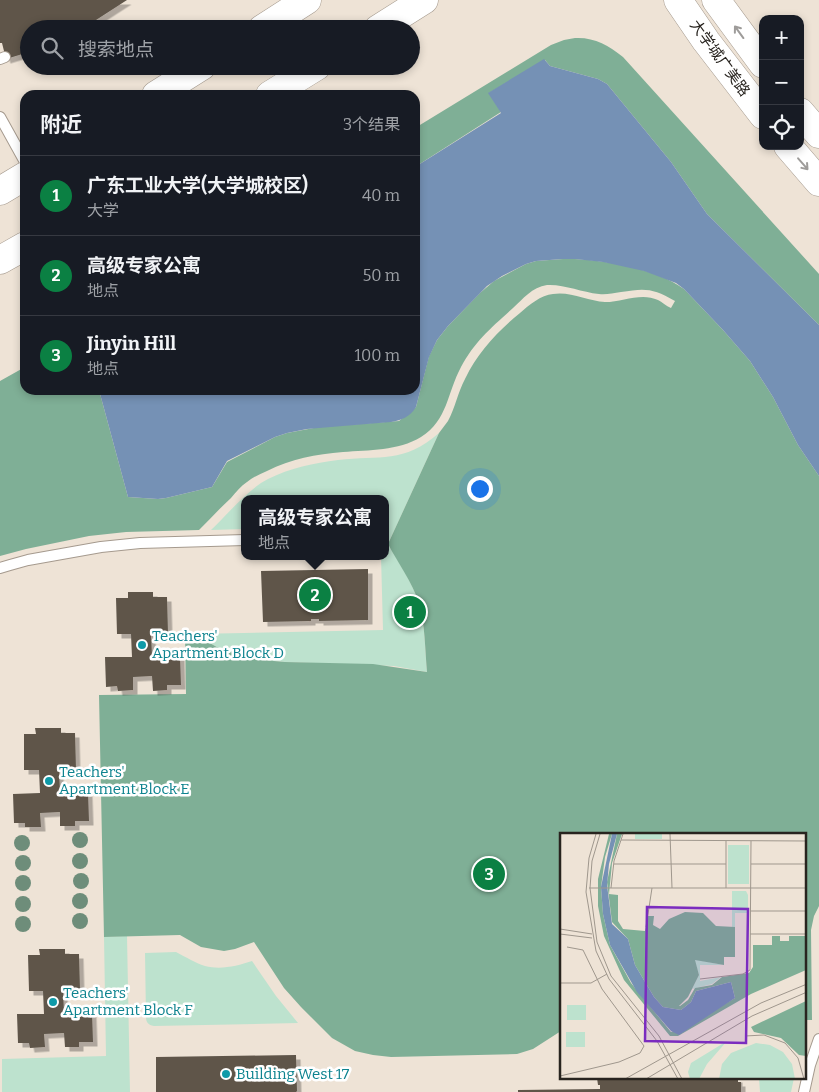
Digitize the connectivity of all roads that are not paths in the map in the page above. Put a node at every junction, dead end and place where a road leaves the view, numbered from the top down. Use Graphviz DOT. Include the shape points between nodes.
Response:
graph roads {
  1 [pos="307,0"];
  2 [pos="424,0"];
  3 [pos="678,0"];
  4 [pos="716,0"];
  5 [pos="276,20"];
  6 [pos="392,20"];
  7 [pos="760,60"];
  8 [pos="188,75"];
  9 [pos="302,75"];
  10 [pos="164,90"];
  11 [pos="278,90"];
  12 [pos="759,110"];
  13 [pos="0,117"];
  14 [pos="804,117"];
  15 [pos="819,134"];
  16 [pos="791,150"];
  17 [pos="20,153"];
  18 [pos="20,179"];
  19 [pos="819,182"];
  20 [pos="0,191"];
  21 [pos="20,249"];
  22 [pos="0,260"];
  23 [pos="241,540"];
  24 [pos="0,568"];
  25 [pos="819,1039"];
  26 [pos="804,1092"];
  1 -- 5 [label="main road"];
  2 -- 6 [label="main road"];
  3 -- 12 [label="main road, 大学城广美路"];
  7 -- 4 [label="main road, 大学城广美路, one-way"];
  8 -- 10 [label="main road"];
  9 -- 11 [label="main road"];
  13 -- 17 [label="lane"];
  14 -- 15 [label="main road"];
  16 -- 19 [label="main road, one-way"];
  18 -- 20 [label="main road"];
  21 -- 22 [label="main road"];
  23 -- 24 [label="lane" via="101,547"];
  25 -- 26 [label="lane"];
}
